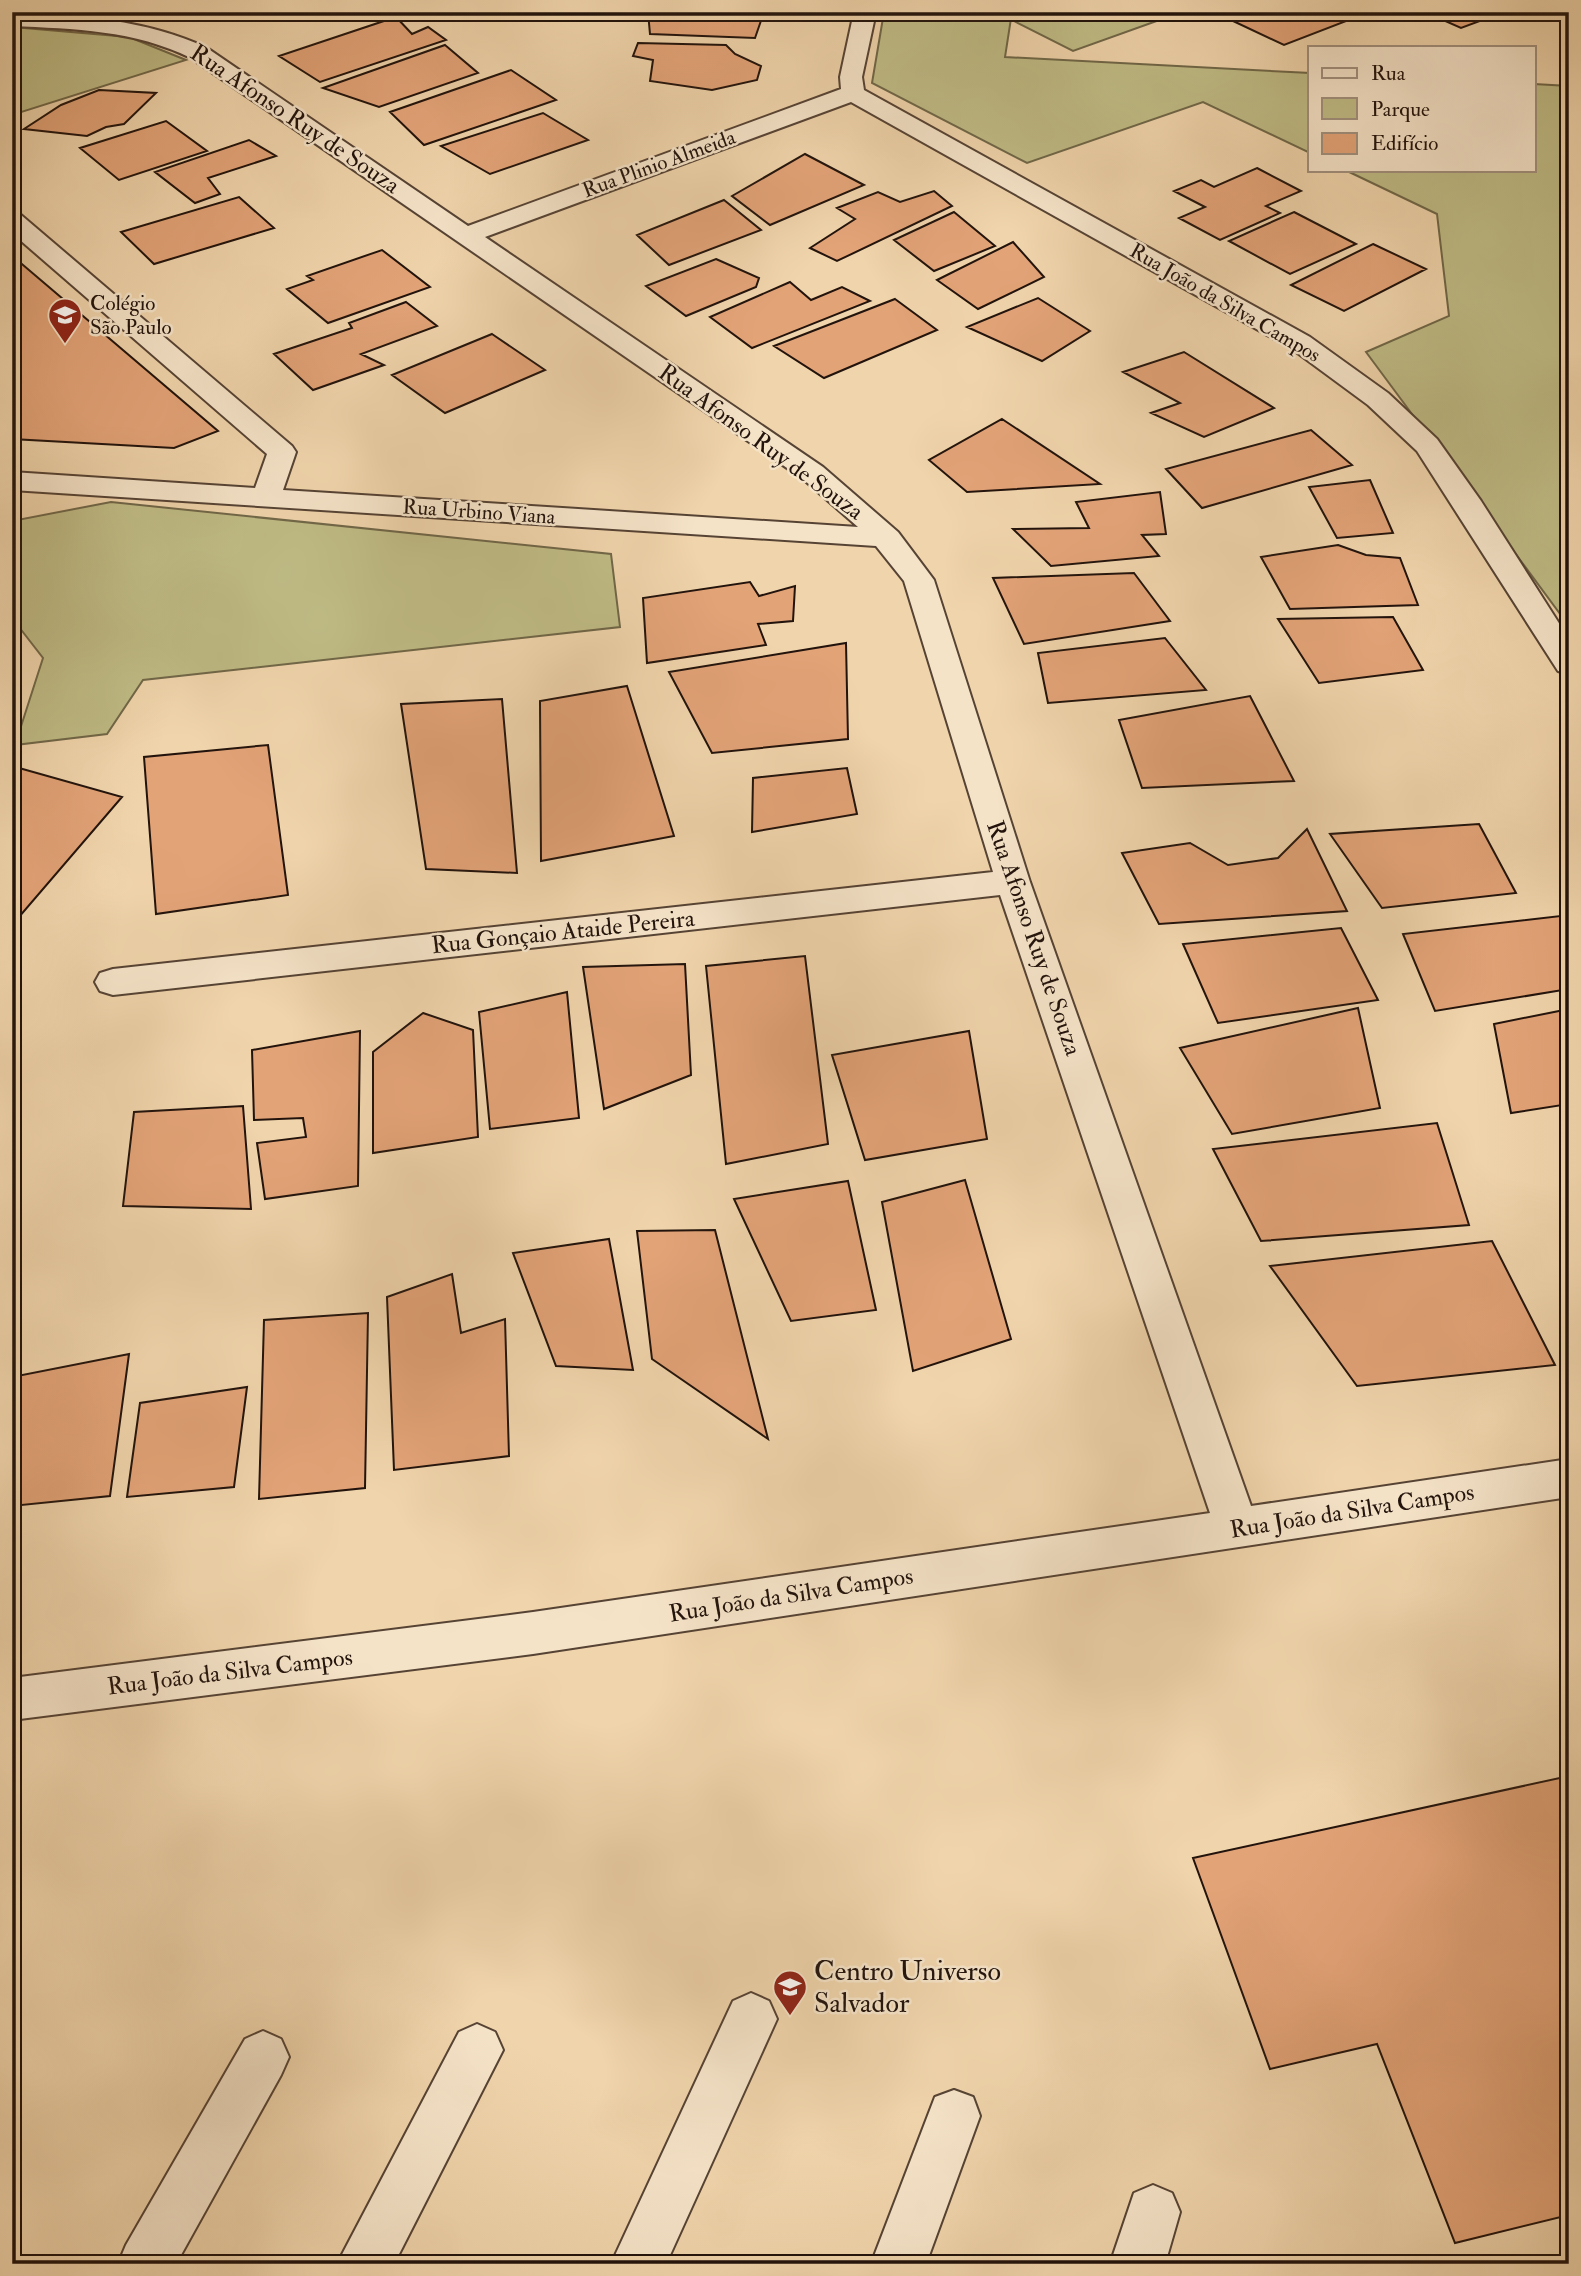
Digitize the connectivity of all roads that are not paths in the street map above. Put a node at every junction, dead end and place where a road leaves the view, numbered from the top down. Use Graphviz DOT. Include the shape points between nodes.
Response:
graph roads {
  1 [pos="865,12"];
  2 [pos="12,19"];
  3 [pos="853,93"];
  4 [pos="12,220"];
  5 [pos="466,235"];
  6 [pos="12,481"];
  7 [pos="69,486"];
  8 [pos="12,493"];
  9 [pos="266,497"];
  10 [pos="888,538"];
  11 [pos="1569,664"];
  12 [pos="1013,881"];
  13 [pos="113,982"];
  14 [pos="1569,1478"];
  15 [pos="1237,1528"];
  16 [pos="12,1699"];
  17 [pos="751,2019"];
  18 [pos="477,2050"];
  19 [pos="263,2057"];
  20 [pos="954,2116"];
  21 [pos="1153,2212"];
  22 [pos="145,2264"];
  23 [pos="364,2264"];
  24 [pos="638,2264"];
  25 [pos="898,2264"];
  26 [pos="1137,2264"];
  1 -- 3 [label="street" via="851,77"];
  2 -- 5 [label="street, Rua Afonso Ruy de Souza" via="140,29 173,38"];
  3 -- 5 [label="street, Rua Plinio Almeida"];
  3 -- 11 [label="street, Rua João da Silva Campos" via="1301,343 1378,399 1427,445"];
  4 -- 9 [label="street" via="282,453"];
  5 -- 10 [label="street, Rua Afonso Ruy de Souza" via="813,473"];
  6 -- 7 [label="street, Rua Urbino Viana"];
  7 -- 8 [label="street, Rua Urbino Viana"];
  7 -- 9 [label="street, Rua Urbino Viana"];
  9 -- 10 [label="street, Rua Urbino Viana"];
  10 -- 12 [label="street, Rua Afonso Ruy de Souza" via="919,580"];
  12 -- 13 [label="street, Rua Gonçaio Ataide Pereira"];
  12 -- 15 [label="street, Rua Afonso Ruy de Souza"];
  14 -- 15 [label="street, Rua João da Silva Campos"];
  15 -- 16 [label="street, Rua João da Silva Campos" via="533,1633"];
  17 -- 24 [label="street"];
  18 -- 23 [label="street"];
  19 -- 22 [label="street"];
  20 -- 25 [label="street"];
  21 -- 26 [label="street"];
}
